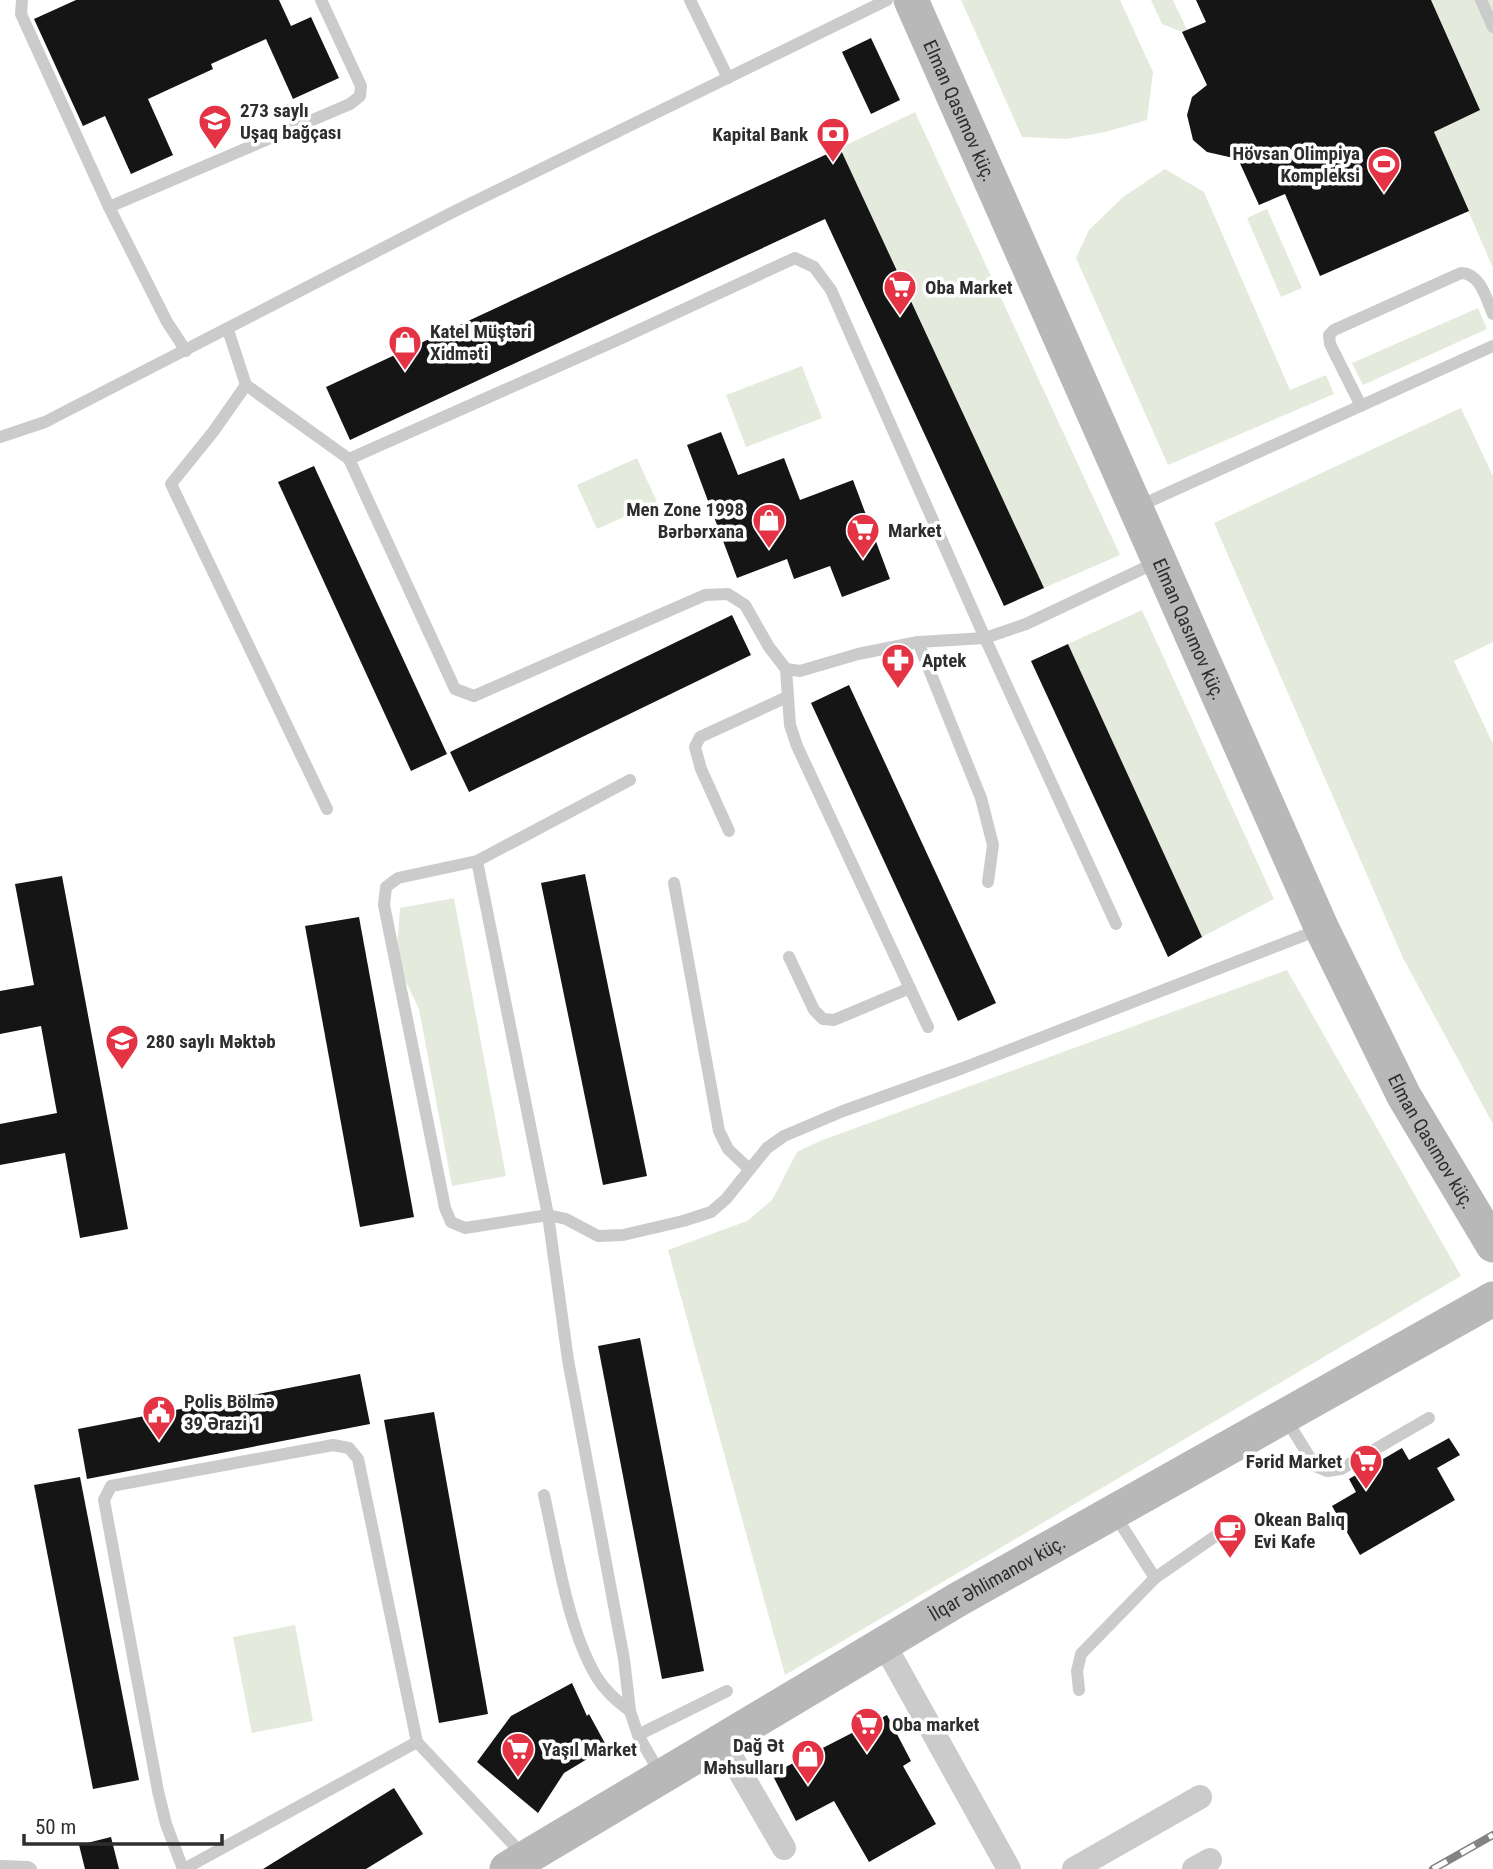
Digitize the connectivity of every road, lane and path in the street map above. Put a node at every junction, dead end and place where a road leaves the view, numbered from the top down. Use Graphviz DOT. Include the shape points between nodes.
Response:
graph roads {
  1 [pos="22,0"];
  2 [pos="321,0"];
  3 [pos="690,0"];
  4 [pos="887,0"];
  5 [pos="911,0"];
  6 [pos="1481,0"];
  7 [pos="1493,27"];
  8 [pos="728,78"];
  9 [pos="109,207"];
  10 [pos="1493,314"];
  11 [pos="228,330"];
  12 [pos="1493,346"];
  13 [pos="186,351"];
  14 [pos="246,385"];
  15 [pos="1360,406"];
  16 [pos="0,438"];
  17 [pos="349,459"];
  18 [pos="1137,507"];
  19 [pos="1160,561"];
  20 [pos="985,638"];
  21 [pos="918,642"];
  22 [pos="786,669"];
  23 [pos="787,697"];
  24 [pos="630,780"];
  25 [pos="327,808"];
  26 [pos="729,831"];
  27 [pos="477,861"];
  28 [pos="988,882"];
  29 [pos="674,883"];
  30 [pos="1115,924"];
  31 [pos="1322,929"];
  32 [pos="789,957"];
  33 [pos="910,988"];
  34 [pos="928,1027"];
  35 [pos="749,1169"];
  36 [pos="548,1214"];
  37 [pos="1493,1245"];
  38 [pos="1493,1299"];
  39 [pos="1284,1416"];
  40 [pos="1429,1418"];
  41 [pos="544,1495"];
  42 [pos="1113,1512"];
  43 [pos="1237,1521"];
  44 [pos="1155,1578"];
  45 [pos="884,1644"];
  46 [pos="1079,1690"];
  47 [pos="727,1691"];
  48 [pos="630,1711"];
  49 [pos="638,1735"];
  50 [pos="722,1741"];
  51 [pos="417,1742"];
  52 [pos="662,1776"];
  53 [pos="1200,1797"];
  54 [pos="784,1849"];
  55 [pos="517,1863"];
  56 [pos="1,1866"];
  57 [pos="32,1869"];
  58 [pos="184,1869"];
  59 [pos="1009,1869"];
  60 [pos="1074,1869"];
  1 -- 9 [label="lane" via="21,15"];
  2 -- 9 [label="lane" via="361,86 360,96"];
  3 -- 8 [label="lane"];
  4 -- 8 [label="lane"];
  5 -- 18 [label="main road, Elman Qasımov küç."];
  6 -- 7 [label="lane"];
  8 -- 11 [label="lane" via="455,211"];
  9 -- 13 [label="lane"];
  10 -- 15 [label="lane" via="1476,279 1461,272 1334,330 1330,344"];
  11 -- 13 [label="lane"];
  11 -- 14 [label="lane"];
  12 -- 15 [label="lane"];
  13 -- 16 [label="lane" via="33,428"];
  14 -- 17 [label="lane"];
  14 -- 25 [label="lane" via="171,484"];
  15 -- 18 [label="lane"];
  17 -- 20 [label="lane" via="795,258 814,267 831,290"];
  17 -- 22 [label="lane" via="455,689 474,696 705,595 717,594 728,594 745,605"];
  18 -- 19 [label="main road, Elman Qasımov küç."];
  19 -- 20 [label="lane" via="1026,624"];
  19 -- 31 [label="main road, Elman Qasımov küç."];
  20 -- 21 [label="lane"];
  20 -- 30 [label="lane"];
  21 -- 22 [label="lane" via="800,671"];
  21 -- 28 [label="lane" via="981,798 993,845"];
  22 -- 23 [label="lane"];
  23 -- 26 [label="lane" via="700,737 695,747"];
  23 -- 33 [label="lane" via="797,747"];
  24 -- 27 [label="lane"];
  27 -- 36 [label="lane"];
  27 -- 36 [label="lane" via="398,878 386,887 384,905 442,1195 451,1222 465,1228"];
  29 -- 35 [label="lane" via="719,1131 728,1149"];
  31 -- 35 [label="lane" via="819,1121 784,1136"];
  31 -- 37 [label="main road, Elman Qasımov küç." via="1404,1096"];
  32 -- 33 [label="lane" via="814,1010 823,1019 834,1020"];
  33 -- 34 [label="lane"];
  35 -- 36 [label="lane" via="711,1212 623,1235 598,1236"];
  36 -- 48 [label="lane" via="568,1360"];
  38 -- 39 [label="main road, İlqar Əhlimanov küç."];
  39 -- 40 [label="lane" via="1315,1466 1327,1471 1340,1469"];
  39 -- 42 [label="main road, İlqar Əhlimanov küç."];
  41 -- 48 [label="lane" via="576,1631 597,1677"];
  42 -- 44 [label="lane"];
  42 -- 45 [label="main road, İlqar Əhlimanov küç."];
  43 -- 44 [label="lane"];
  44 -- 46 [label="lane" via="1081,1654"];
  45 -- 50 [label="main road, İlqar Əhlimanov küç."];
  45 -- 59 [label="street"];
  47 -- 49 [label="lane"];
  48 -- 49 [label="lane"];
  49 -- 52 [label="lane"];
  50 -- 52 [label="main road, İlqar Əhlimanov küç."];
  50 -- 54 [label="street"];
  51 -- 55 [label="lane"];
  51 -- 58 [label="lane"];
  51 -- 58 [label="lane" via="358,1459 348,1448 334,1444 111,1486 104,1500 158,1791"];
  52 -- 55 [label="main road, İlqar Əhlimanov küç."];
  53 -- 60 [label="street"];
  56 -- 57 [label="lane"];
}
